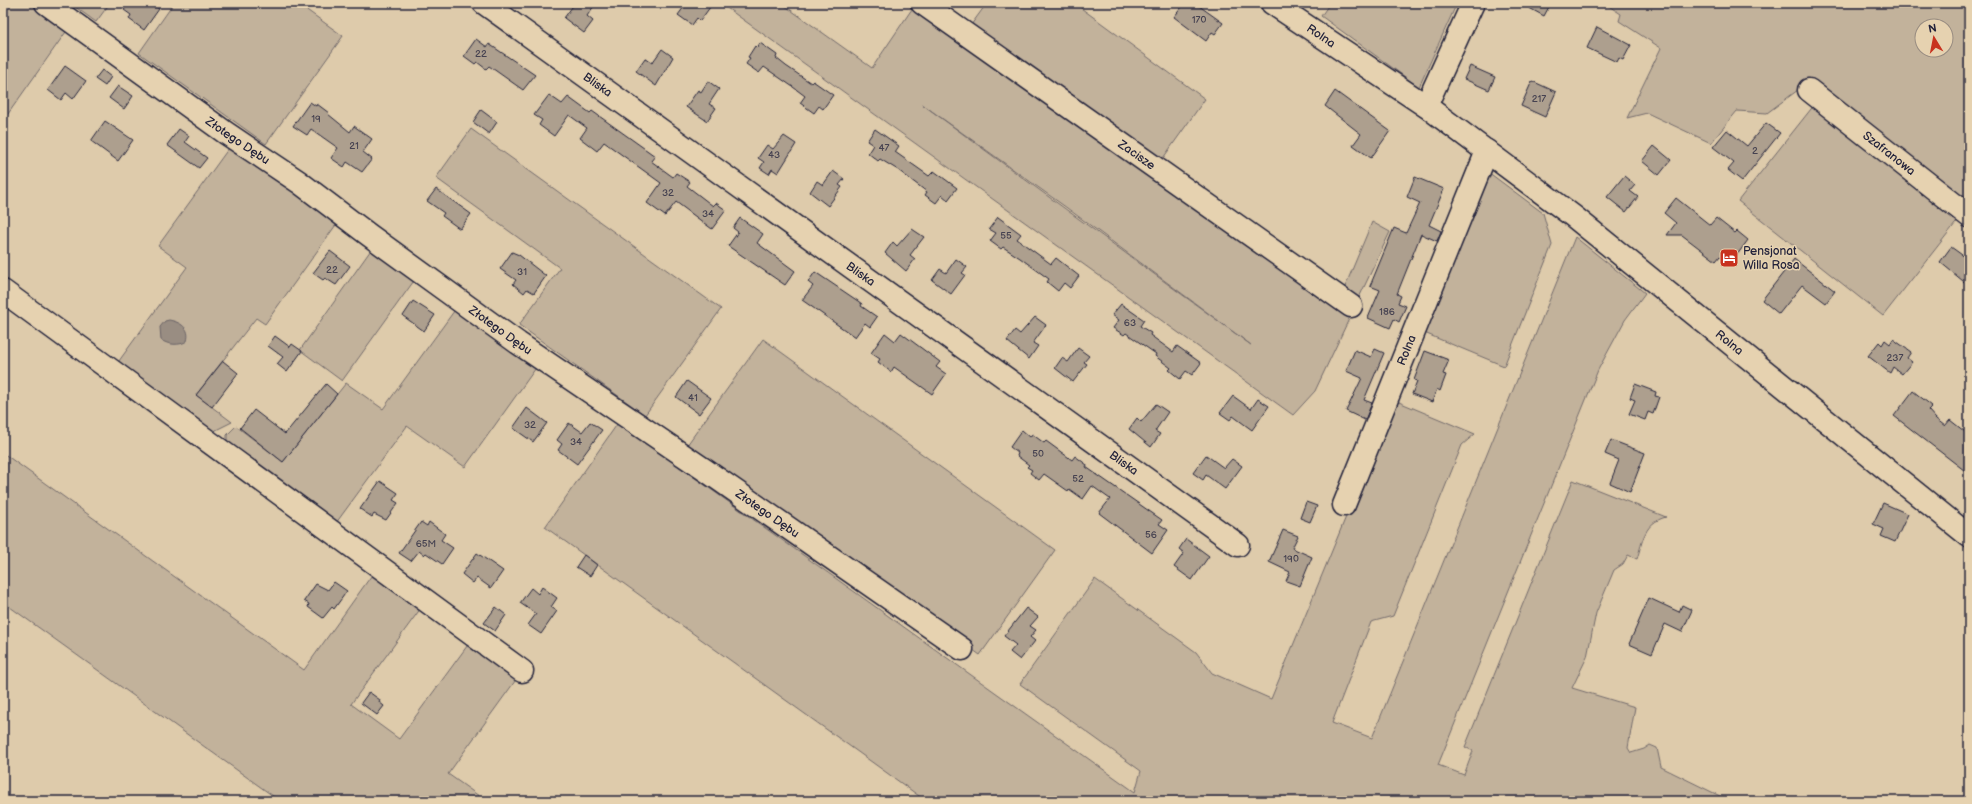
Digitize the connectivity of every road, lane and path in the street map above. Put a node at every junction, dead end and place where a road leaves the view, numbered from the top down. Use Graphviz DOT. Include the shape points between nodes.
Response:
graph roads {
  1 [pos="46,3"];
  2 [pos="484,3"];
  3 [pos="922,3"];
  4 [pos="1272,3"];
  5 [pos="1474,3"];
  6 [pos="1809,90"];
  7 [pos="1426,106"];
  8 [pos="1487,151"];
  9 [pos="1969,216"];
  10 [pos="3,291"];
  11 [pos="1351,306"];
  12 [pos="1344,505"];
  13 [pos="1969,536"];
  14 [pos="1238,545"];
  15 [pos="962,649"];
  16 [pos="522,671"];
  1 -- 15 [label="street, Złotego Dębu" via="226,133 299,182 518,343"];
  2 -- 14 [label="street, Bliska"];
  3 -- 11 [label="street, Zacisze"];
  4 -- 7 [label="street, Rolna"];
  5 -- 7 [label="street"];
  6 -- 9 [label="street, Szafranowa"];
  7 -- 8 [label="street, Rolna"];
  8 -- 12 [label="street, Rolna"];
  8 -- 13 [label="street, Rolna" via="1572,216"];
  10 -- 16 [label="street"];
}
